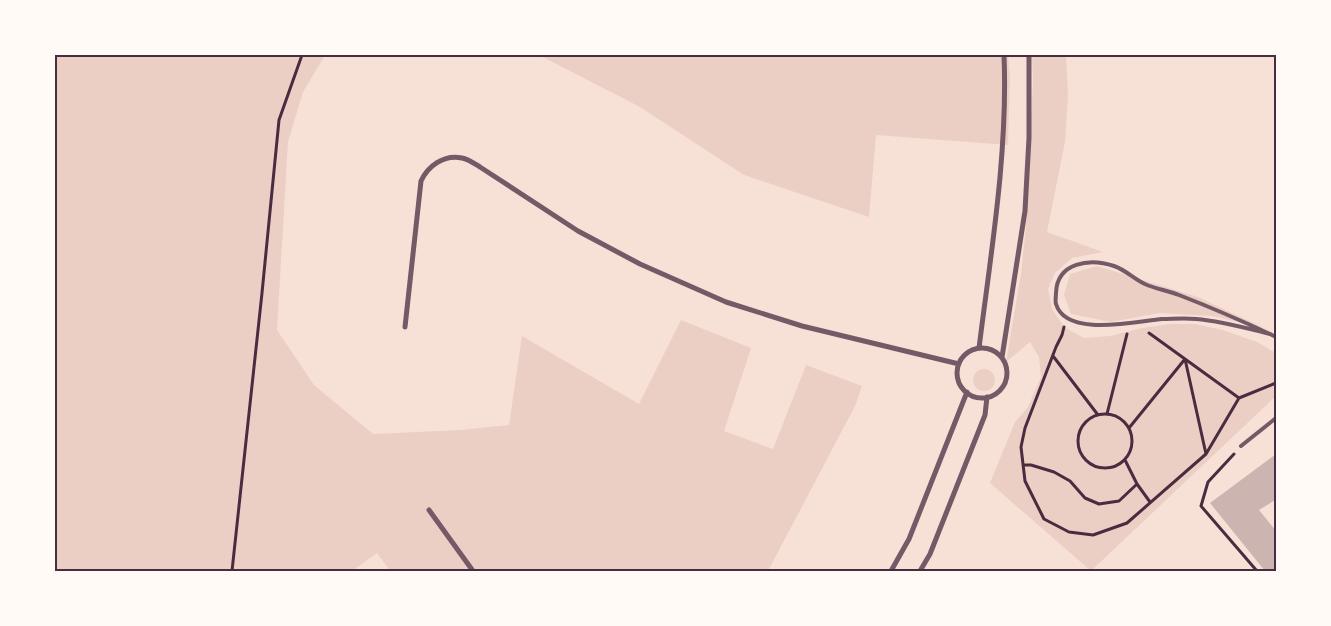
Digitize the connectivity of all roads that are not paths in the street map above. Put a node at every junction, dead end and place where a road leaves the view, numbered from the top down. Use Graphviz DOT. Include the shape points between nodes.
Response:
graph roads {
  1 [pos="1004,55"];
  2 [pos="1029,55"];
  3 [pos="405,327"];
  4 [pos="1270,334"];
  5 [pos="1276,337"];
  6 [pos="979,348"];
  7 [pos="1002,357"];
  8 [pos="959,364"];
  9 [pos="967,392"];
  10 [pos="988,397"];
  11 [pos="1276,418"];
  12 [pos="1241,446"];
  13 [pos="429,510"];
  14 [pos="473,571"];
  15 [pos="891,571"];
  16 [pos="920,571"];
  1 -- 6 [label="street" via="1003,135"];
  2 -- 7 [label="street" via="1025,211"];
  3 -- 8 [label="street" via="420,181 435,163 450,157 464,158 480,167 578,231 640,264 726,302 802,326"];
  4 -- 4 [label="lane" via="1222,311 1146,285 1114,266 1095,263 1070,266 1056,287 1056,304 1063,315 1083,324 1195,319"];
  4 -- 5 [label="lane"];
  6 -- 7 [label="street" via="990,349"];
  6 -- 8 [label="street" via="968,352"];
  7 -- 10 [label="street" via="1007,375 1005,382 1001,389"];
  8 -- 9 [label="street" via="959,381"];
  9 -- 10 [label="street"];
  9 -- 15 [label="street" via="909,539"];
  10 -- 16 [label="street" via="985,415 930,554"];
  11 -- 12 [label="lane"];
  13 -- 14 [label="street"];
}
